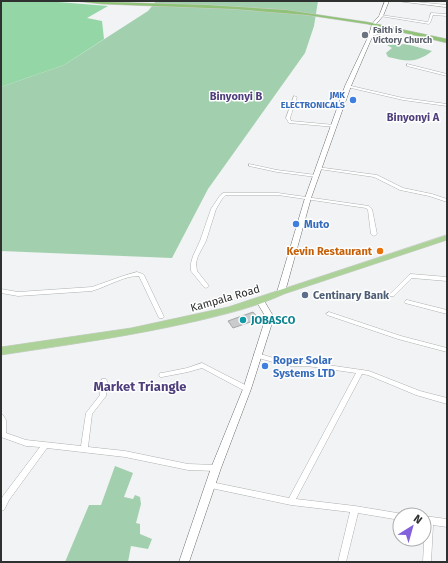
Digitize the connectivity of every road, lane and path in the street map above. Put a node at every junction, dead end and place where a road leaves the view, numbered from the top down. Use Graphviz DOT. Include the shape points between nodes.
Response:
graph roads {
  1 [pos="76,1"];
  2 [pos="81,1"];
  3 [pos="387,1"];
  4 [pos="398,1"];
  5 [pos="447,6"];
  6 [pos="447,15"];
  7 [pos="381,16"];
  8 [pos="374,24"];
  9 [pos="395,29"];
  10 [pos="371,35"];
  11 [pos="447,42"];
  12 [pos="408,65"];
  13 [pos="447,75"];
  14 [pos="348,86"];
  15 [pos="295,97"];
  16 [pos="447,105"];
  17 [pos="335,126"];
  18 [pos="251,165"];
  19 [pos="319,168"];
  20 [pos="316,176"];
  21 [pos="308,198"];
  22 [pos="447,201"];
  23 [pos="374,234"];
  24 [pos="447,237"];
  25 [pos="447,279"];
  26 [pos="206,286"];
  27 [pos="1,291"];
  28 [pos="281,292"];
  29 [pos="392,295"];
  30 [pos="260,302"];
  31 [pos="407,302"];
  32 [pos="447,312"];
  33 [pos="329,314"];
  34 [pos="161,317"];
  35 [pos="447,350"];
  36 [pos="1,351"];
  37 [pos="257,355"];
  38 [pos="360,371"];
  39 [pos="162,375"];
  40 [pos="104,381"];
  41 [pos="247,389"];
  42 [pos="447,401"];
  43 [pos="1,417"];
  44 [pos="1,435"];
  45 [pos="45,446"];
  46 [pos="84,449"];
  47 [pos="216,468"];
  48 [pos="211,485"];
  49 [pos="291,502"];
  50 [pos="1,508"];
  51 [pos="355,509"];
  52 [pos="392,515"];
  53 [pos="432,522"];
  54 [pos="447,523"];
  55 [pos="427,547"];
  56 [pos="184,562"];
  57 [pos="342,562"];
  58 [pos="427,562"];
  1 -- 2 [label="highway"];
  2 -- 8 [label="highway" via="285,11"];
  3 -- 7 [label="main road"];
  4 -- 5 [label="street"];
  6 -- 7 [label="street" via="432,14 429,23"];
  7 -- 8 [label="main road"];
  8 -- 9 [label="highway"];
  8 -- 10 [label="main road"];
  9 -- 10 [label="street"];
  9 -- 11 [label="highway"];
  10 -- 14 [label="main road"];
  12 -- 13 [label="street"];
  14 -- 16 [label="street" via="403,99"];
  14 -- 17 [label="main road"];
  15 -- 17 [label="street" via="288,118 290,122"];
  17 -- 19 [label="main road"];
  18 -- 20 [label="street"];
  19 -- 20 [label="main road"];
  19 -- 22 [label="street" via="376,176 402,189"];
  20 -- 21 [label="main road"];
  21 -- 23 [label="street" via="369,208"];
  21 -- 26 [label="street" via="278,194 231,193 222,196 209,222 193,268"];
  21 -- 28 [label="main road"];
  24 -- 28 [label="main road, Kampala Road"];
  25 -- 29 [label="street" via="411,276"];
  27 -- 34 [label="street" via="18,294 101,288 138,273 142,275"];
  28 -- 30 [label="main road, Kampala Road"];
  30 -- 36 [label="main road, Kampala Road" via="154,327"];
  30 -- 37 [label="street" via="269,320"];
  31 -- 32 [label="street"];
  33 -- 35 [label="street" via="394,336"];
  37 -- 38 [label="street" via="287,364"];
  37 -- 41 [label="street"];
  38 -- 42 [label="street"];
  38 -- 49 [label="street"];
  39 -- 41 [label="street" via="202,365"];
  40 -- 46 [label="street" via="103,396 89,413"];
  41 -- 47 [label="street"];
  43 -- 44 [label="street"];
  44 -- 45 [label="street"];
  45 -- 46 [label="street"];
  45 -- 50 [label="street"];
  46 -- 47 [label="street" via="125,454 188,468"];
  47 -- 48 [label="street"];
  48 -- 49 [label="street"];
  48 -- 56 [label="street"];
  49 -- 51 [label="street"];
  51 -- 52 [label="street"];
  51 -- 57 [label="street"];
  53 -- 54 [label="street"];
  55 -- 58 [label="street"];
}
